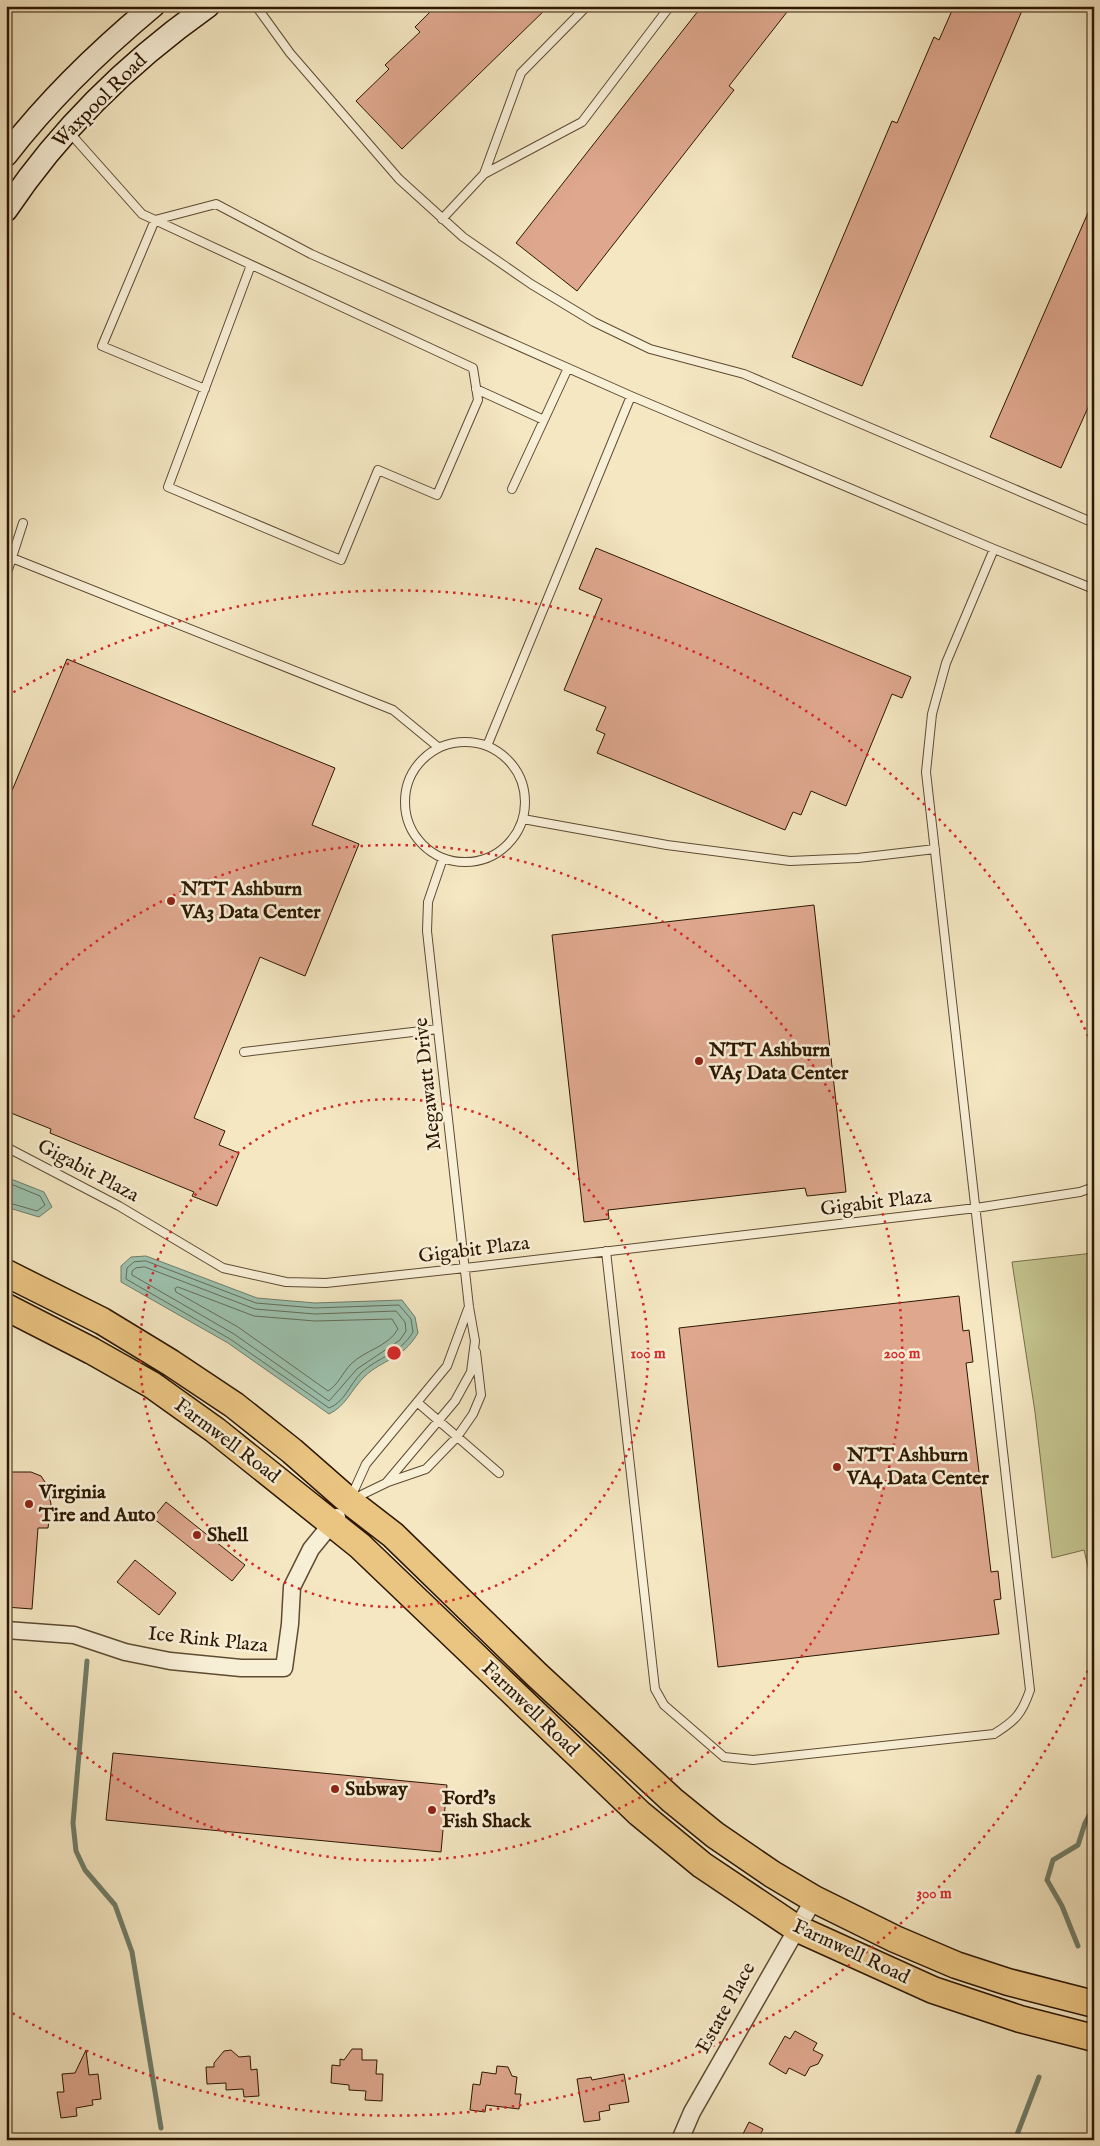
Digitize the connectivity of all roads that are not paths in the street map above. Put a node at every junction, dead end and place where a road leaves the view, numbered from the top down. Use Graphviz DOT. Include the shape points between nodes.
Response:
graph roads {
  1 [pos="153,6"];
  2 [pos="208,6"];
  3 [pos="256,6"];
  4 [pos="587,6"];
  5 [pos="670,6"];
  6 [pos="68,131"];
  7 [pos="6,155"];
  8 [pos="484,174"];
  9 [pos="6,210"];
  10 [pos="442,219"];
  11 [pos="155,220"];
  12 [pos="251,265"];
  13 [pos="568,368"];
  14 [pos="205,389"];
  15 [pos="476,389"];
  16 [pos="632,396"];
  17 [pos="544,420"];
  18 [pos="512,489"];
  19 [pos="1094,523"];
  20 [pos="23,524"];
  21 [pos="994,549"];
  22 [pos="12,558"];
  23 [pos="6,576"];
  24 [pos="1094,589"];
  25 [pos="487,746"];
  26 [pos="438,747"];
  27 [pos="523,819"];
  28 [pos="935,849"];
  29 [pos="443,858"];
  30 [pos="438,1029"];
  31 [pos="244,1052"];
  32 [pos="6,1147"];
  33 [pos="1094,1187"];
  34 [pos="976,1208"];
  35 [pos="606,1251"];
  36 [pos="465,1268"];
  37 [pos="6,1273"];
  38 [pos="6,1307"];
  39 [pos="469,1307"];
  40 [pos="475,1341"];
  41 [pos="417,1402"];
  42 [pos="438,1421"];
  43 [pos="457,1437"];
  44 [pos="499,1473"];
  45 [pos="386,1483"];
  46 [pos="349,1502"];
  47 [pos="331,1525"];
  48 [pos="6,1630"];
  49 [pos="814,1899"];
  50 [pos="796,1928"];
  51 [pos="1094,2004"];
  52 [pos="1094,2038"];
  53 [pos="680,2140"];
  1 -- 7 [label="main road, Waxpool Road" via="58,93"];
  2 -- 6 [label="main road, Waxpool Road" via="115,81"];
  3 -- 10 [label="lane" via="290,54 341,114 399,179"];
  4 -- 8 [label="lane" via="521,73"];
  5 -- 8 [label="lane" via="582,122"];
  6 -- 9 [label="main road, Waxpool Road" via="47,153"];
  6 -- 11 [label="lane" via="142,214"];
  8 -- 10 [label="lane"];
  10 -- 19 [label="lane" via="531,284 594,322 650,349 744,374"];
  11 -- 12 [label="lane"];
  11 -- 13 [label="lane" via="216,204 311,254"];
  11 -- 14 [label="lane" via="102,346"];
  12 -- 14 [label="lane"];
  12 -- 15 [label="lane" via="473,368"];
  13 -- 16 [label="lane"];
  13 -- 17 [label="lane"];
  14 -- 15 [label="lane" via="168,487 341,560 378,470 437,495 478,400"];
  15 -- 17 [label="lane"];
  16 -- 21 [label="lane"];
  16 -- 25 [label="lane"];
  17 -- 18 [label="lane"];
  20 -- 22 [label="lane"];
  21 -- 24 [label="lane"];
  21 -- 28 [label="lane" via="946,663 932,714 926,772"];
  22 -- 23 [label="lane"];
  22 -- 26 [label="lane" via="393,710"];
  25 -- 26 [label="lane" via="478,742 457,742"];
  25 -- 27 [label="lane" via="511,762 522,780 525,799"];
  26 -- 29 [label="lane" via="422,759 410,775 405,794 406,814 413,832 426,848"];
  27 -- 28 [label="lane" via="667,846 790,861 858,858"];
  27 -- 29 [label="lane" via="514,837 500,851 482,859 462,862"];
  28 -- 34 [label="lane"];
  29 -- 30 [label="lane, Megawatt Drive" via="428,902 427,931"];
  30 -- 31 [label="lane"];
  30 -- 36 [label="lane, Megawatt Drive"];
  32 -- 36 [label="lane, Gigabit Plaza" via="119,1206 223,1268 286,1282 326,1282"];
  33 -- 34 [label="lane, Gigabit Plaza"];
  34 -- 35 [label="lane, Gigabit Plaza"];
  34 -- 35 [label="lane" via="1030,1690 1023,1709 1012,1723 994,1734 753,1760 724,1757 664,1705 655,1689"];
  35 -- 36 [label="lane, Gigabit Plaza"];
  36 -- 39 [label="lane, Megawatt Drive"];
  37 -- 46 [label="main road, Farmwell Road" via="102,1321 172,1363 292,1451"];
  38 -- 47 [label="main road, Farmwell Road" via="92,1350 152,1386 215,1430"];
  39 -- 40 [label="lane, Megawatt Drive"];
  39 -- 41 [label="lane" via="447,1366"];
  40 -- 42 [label="lane" via="471,1372"];
  40 -- 43 [label="lane" via="481,1395"];
  41 -- 42 [label="lane"];
  41 -- 46 [label="lane" via="366,1464"];
  42 -- 43 [label="lane"];
  42 -- 45 [label="lane"];
  43 -- 44 [label="lane"];
  43 -- 45 [label="lane" via="426,1470"];
  45 -- 46 [label="lane"];
  46 -- 47 [label="street, Ice Rink Plaza"];
  46 -- 49 [label="main road, Farmwell Road" via="393,1535 672,1800 715,1835"];
  47 -- 48 [label="street, Ice Rink Plaza" via="311,1549 292,1587 284,1668 241,1668 170,1661 124,1652 74,1635"];
  47 -- 50 [label="main road, Farmwell Road" via="360,1546 639,1813 702,1865"];
  49 -- 50 [label="street, Estate Place"];
  49 -- 51 [label="main road, Farmwell Road" via="894,1939 956,1965"];
  50 -- 52 [label="main road, Farmwell Road" via="933,1990 1020,2019"];
  50 -- 53 [label="street, Estate Place" via="692,2112"];
}
